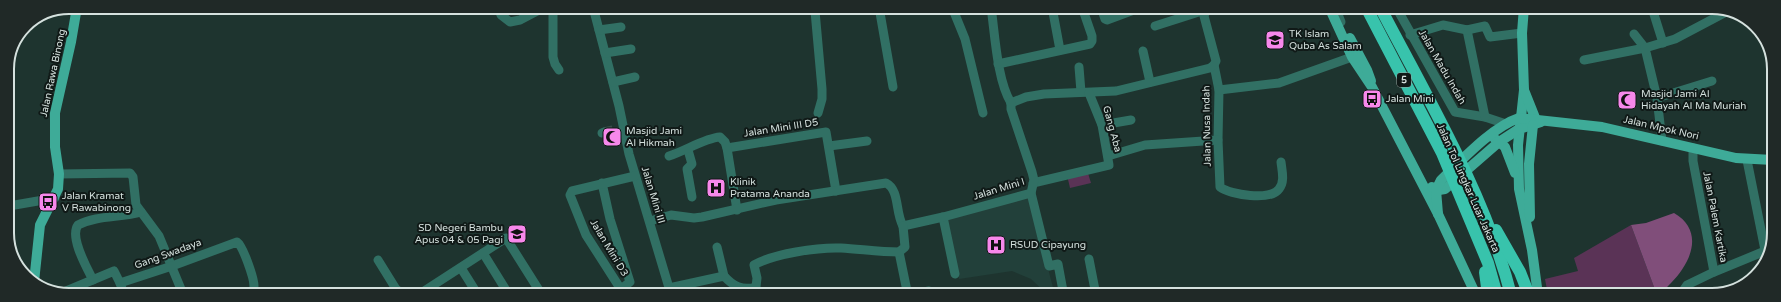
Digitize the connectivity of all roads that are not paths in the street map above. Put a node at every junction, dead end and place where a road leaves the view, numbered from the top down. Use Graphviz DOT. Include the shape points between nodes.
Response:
graph roads {
  1 [pos="76,14"];
  2 [pos="501,14"];
  3 [pos="531,14"];
  4 [pos="553,14"];
  5 [pos="595,14"];
  6 [pos="815,14"];
  7 [pos="878,14"];
  8 [pos="955,14"];
  9 [pos="992,14"];
  10 [pos="1053,14"];
  11 [pos="1084,14"];
  12 [pos="1103,14"];
  13 [pos="1123,14"];
  14 [pos="1188,14"];
  15 [pos="1203,14"];
  16 [pos="1334,14"];
  17 [pos="1336,14"];
  18 [pos="1338,14"];
  19 [pos="1370,14"];
  20 [pos="1384,14"];
  21 [pos="1399,14"];
  22 [pos="1524,14"];
  23 [pos="1654,14"];
  24 [pos="1721,15"];
  25 [pos="1342,22"];
  26 [pos="1155,26"];
  27 [pos="621,27"];
  28 [pos="599,30"];
  29 [pos="1467,30"];
  30 [pos="1522,33"];
  31 [pos="1634,34"];
  32 [pos="1410,35"];
  33 [pos="1663,43"];
  34 [pos="1645,48"];
  35 [pos="631,49"];
  36 [pos="1060,50"];
  37 [pos="1352,50"];
  38 [pos="1143,51"];
  39 [pos="605,53"];
  40 [pos="1584,60"];
  41 [pos="998,64"];
  42 [pos="1214,66"];
  43 [pos="1079,67"];
  44 [pos="559,70"];
  45 [pos="635,77"];
  46 [pos="1712,81"];
  47 [pos="613,82"];
  48 [pos="1150,82"];
  49 [pos="893,87"];
  50 [pos="1524,88"];
  51 [pos="1219,90"];
  52 [pos="1085,92"];
  53 [pos="1657,98"];
  54 [pos="1011,102"];
  55 [pos="818,113"];
  56 [pos="983,113"];
  57 [pos="1485,117"];
  58 [pos="1131,120"];
  59 [pos="1512,121"];
  60 [pos="1537,122"];
  61 [pos="1102,125"];
  62 [pos="1519,129"];
  63 [pos="1495,139"];
  64 [pos="867,140"];
  65 [pos="1218,140"];
  66 [pos="1662,141"];
  67 [pos="829,146"];
  68 [pos="727,148"];
  69 [pos="1692,148"];
  70 [pos="688,150"];
  71 [pos="670,156"];
  72 [pos="1108,156"];
  73 [pos="1747,160"];
  74 [pos="1767,160"];
  75 [pos="1281,162"];
  76 [pos="1415,170"];
  77 [pos="59,174"];
  78 [pos="635,176"];
  79 [pos="602,183"];
  80 [pos="1033,183"];
  81 [pos="1441,186"];
  82 [pos="1519,189"];
  83 [pos="836,191"];
  84 [pos="1031,192"];
  85 [pos="692,197"];
  86 [pos="55,198"];
  87 [pos="14,205"];
  88 [pos="737,210"];
  89 [pos="141,212"];
  90 [pos="1438,214"];
  91 [pos="943,217"];
  92 [pos="1486,219"];
  93 [pos="650,221"];
  94 [pos="902,226"];
  95 [pos="717,247"];
  96 [pos="1765,248"];
  97 [pos="1532,250"];
  98 [pos="899,252"];
  99 [pos="483,253"];
  100 [pos="1484,254"];
  101 [pos="1763,254"];
  102 [pos="1089,259"];
  103 [pos="378,260"];
  104 [pos="172,266"];
  105 [pos="461,268"];
  106 [pos="1714,272"];
  107 [pos="955,274"];
  108 [pos="35,276"];
  109 [pos="724,276"];
  110 [pos="93,280"];
  111 [pos="120,283"];
  112 [pos="74,288"];
  113 [pos="122,288"];
  114 [pos="181,288"];
  115 [pos="252,288"];
  116 [pos="395,288"];
  117 [pos="429,288"];
  118 [pos="472,288"];
  119 [pos="506,288"];
  120 [pos="538,288"];
  121 [pos="620,288"];
  122 [pos="668,288"];
  123 [pos="680,288"];
  124 [pos="906,288"];
  125 [pos="1062,288"];
  126 [pos="1095,288"];
  127 [pos="1473,288"];
  128 [pos="1487,288"];
  129 [pos="1495,288"];
  130 [pos="1509,288"];
  131 [pos="1526,288"];
  132 [pos="1537,288"];
  133 [pos="1685,288"];
  1 -- 77 [label="main road, Jalan Rawa Binong" via="55,113 55,147"];
  2 -- 3 [label="street" via="510,22"];
  4 -- 44 [label="street" via="553,57"];
  5 -- 28 [label="street, Jalan Mini III"];
  6 -- 55 [label="street" via="822,89"];
  7 -- 49 [label="street"];
  8 -- 56 [label="street" via="965,39"];
  9 -- 41 [label="street, Jalan Mini I"];
  10 -- 36 [label="street"];
  11 -- 36 [label="street" via="1092,36 1091,43"];
  12 -- 13 [label="street" via="1107,20"];
  14 -- 26 [label="street"];
  15 -- 42 [label="street" via="1216,61"];
  16 -- 37 [label="main road"];
  17 -- 25 [label="main road"];
  18 -- 25 [label="street"];
  19 -- 100 [label="highway, Jalan Tol Lingkar Luar Jakarta / 5" via="1442,153"];
  20 -- 92 [label="highway, Jalan Tol Lingkar Luar Jakarta / 5" via="1439,120"];
  21 -- 32 [label="street, Jalan Madu Indah"];
  22 -- 30 [label="main road"];
  23 -- 33 [label="street"];
  24 -- 33 [label="street" via="1674,40"];
  25 -- 37 [label="main road"];
  27 -- 28 [label="street"];
  28 -- 39 [label="street, Jalan Mini III"];
  29 -- 30 [label="street" via="1485,26 1490,37"];
  29 -- 32 [label="street" via="1444,25"];
  29 -- 57 [label="street"];
  30 -- 50 [label="main road"];
  31 -- 34 [label="street"];
  32 -- 57 [label="street, Jalan Madu Indah" via="1455,112"];
  33 -- 34 [label="street"];
  34 -- 40 [label="street"];
  34 -- 53 [label="street"];
  35 -- 39 [label="street"];
  36 -- 41 [label="street"];
  37 -- 51 [label="street" via="1279,84"];
  37 -- 76 [label="main road" via="1368,70 1372,87"];
  38 -- 48 [label="street"];
  39 -- 47 [label="street, Jalan Mini III"];
  41 -- 54 [label="street, Jalan Mini I"];
  42 -- 48 [label="street"];
  42 -- 51 [label="street, Jalan Nusa Indah"];
  43 -- 52 [label="street, Gang Aba"];
  45 -- 47 [label="street"];
  46 -- 53 [label="street"];
  47 -- 78 [label="street, Jalan Mini III" via="622,105 620,128"];
  48 -- 52 [label="street" via="1116,91"];
  50 -- 59 [label="main road"];
  50 -- 60 [label="main road"];
  51 -- 65 [label="street, Jalan Nusa Indah"];
  52 -- 54 [label="street" via="1034,95"];
  52 -- 61 [label="street, Gang Aba"];
  53 -- 66 [label="street"];
  54 -- 80 [label="street, Jalan Mini I"];
  57 -- 59 [label="street, Jalan Madu Indah"];
  58 -- 61 [label="street"];
  59 -- 60 [label="main road, Jalan Mpok Nori"];
  59 -- 62 [label="main road"];
  59 -- 63 [label="main road"];
  60 -- 62 [label="main road, Jalan Mpok Nori"];
  60 -- 66 [label="main road, Jalan Mpok Nori" via="1602,127"];
  60 -- 97 [label="main road" via="1529,164"];
  61 -- 72 [label="street, Gang Aba"];
  62 -- 63 [label="main road, Jalan Mpok Nori"];
  62 -- 82 [label="main road"];
  63 -- 81 [label="main road" via="1487,153"];
  63 -- 81 [label="main road" via="1480,144"];
  63 -- 82 [label="main road" via="1508,154"];
  64 -- 67 [label="street"];
  65 -- 72 [label="street" via="1145,145"];
  65 -- 75 [label="street, Jalan Nusa Indah" via="1220,187 1231,193 1261,196 1274,194 1283,182"];
  66 -- 69 [label="main road, Jalan Mpok Nori"];
  67 -- 68 [label="street, Jalan Mini III D5" via="826,132"];
  67 -- 83 [label="street, Jalan Mini III D5"];
  68 -- 70 [label="street" via="720,137 712,137"];
  68 -- 88 [label="street"];
  69 -- 73 [label="main road, Jalan Mpok Nori"];
  69 -- 106 [label="street, Jalan Palem Kartika"];
  70 -- 71 [label="street"];
  70 -- 85 [label="street" via="692,164 687,169"];
  72 -- 80 [label="street, Gang Aba" via="1109,165"];
  73 -- 74 [label="main road, Jalan Mpok Nori"];
  73 -- 96 [label="street"];
  76 -- 81 [label="main road" via="1424,180"];
  76 -- 90 [label="main road"];
  77 -- 86 [label="main road, Jalan Rawa Binong"];
  77 -- 89 [label="street" via="130,173 133,177 135,201"];
  78 -- 79 [label="street, Jalan Mini D3"];
  78 -- 93 [label="street, Jalan Mini III"];
  79 -- 121 [label="street" via="610,219 630,279 630,282"];
  79 -- 121 [label="street, Jalan Mini D3" via="572,191 571,198 586,235"];
  80 -- 84 [label="street, Jalan Mini I"];
  81 -- 90 [label="main road"];
  82 -- 97 [label="main road"];
  83 -- 88 [label="street" via="776,200"];
  83 -- 94 [label="street" via="886,183 890,185"];
  84 -- 91 [label="street, Jalan Mini I"];
  84 -- 125 [label="street" via="1049,266 1058,264"];
  86 -- 87 [label="street"];
  86 -- 108 [label="main road, Jalan Rawa Binong" via="40,225"];
  88 -- 93 [label="street" via="698,218 671,215"];
  89 -- 104 [label="street" via="159,236"];
  89 -- 110 [label="street" via="126,217 105,218 78,224 78,246"];
  90 -- 127 [label="main road"];
  91 -- 94 [label="street, Jalan Mini I"];
  91 -- 107 [label="street"];
  92 -- 130 [label="highway, Jalan Tol Lingkar Luar Jakarta / 5"];
  92 -- 131 [label="highway" via="1503,242"];
  93 -- 122 [label="street, Jalan Mini III"];
  94 -- 98 [label="street" via="905,247"];
  95 -- 109 [label="street"];
  97 -- 132 [label="main road"];
  98 -- 109 [label="street" via="840,248 771,257 754,265 758,285 756,288 738,287"];
  98 -- 124 [label="street"];
  99 -- 105 [label="street"];
  99 -- 119 [label="street"];
  99 -- 120 [label="street" via="504,239 509,241"];
  100 -- 128 [label="highway"];
  100 -- 129 [label="highway, Jalan Tol Lingkar Luar Jakarta / 5"];
  101 -- 106 [label="street"];
  102 -- 126 [label="street"];
  103 -- 116 [label="street"];
  104 -- 111 [label="street, Gang Swadaya"];
  104 -- 114 [label="street"];
  104 -- 115 [label="street, Gang Swadaya" via="237,242 242,249 254,284"];
  105 -- 117 [label="street"];
  105 -- 118 [label="street"];
  106 -- 133 [label="street, Jalan Palem Kartika"];
  109 -- 123 [label="street"];
  110 -- 111 [label="street" via="114,271"];
  110 -- 112 [label="street"];
  111 -- 113 [label="street"];
}
